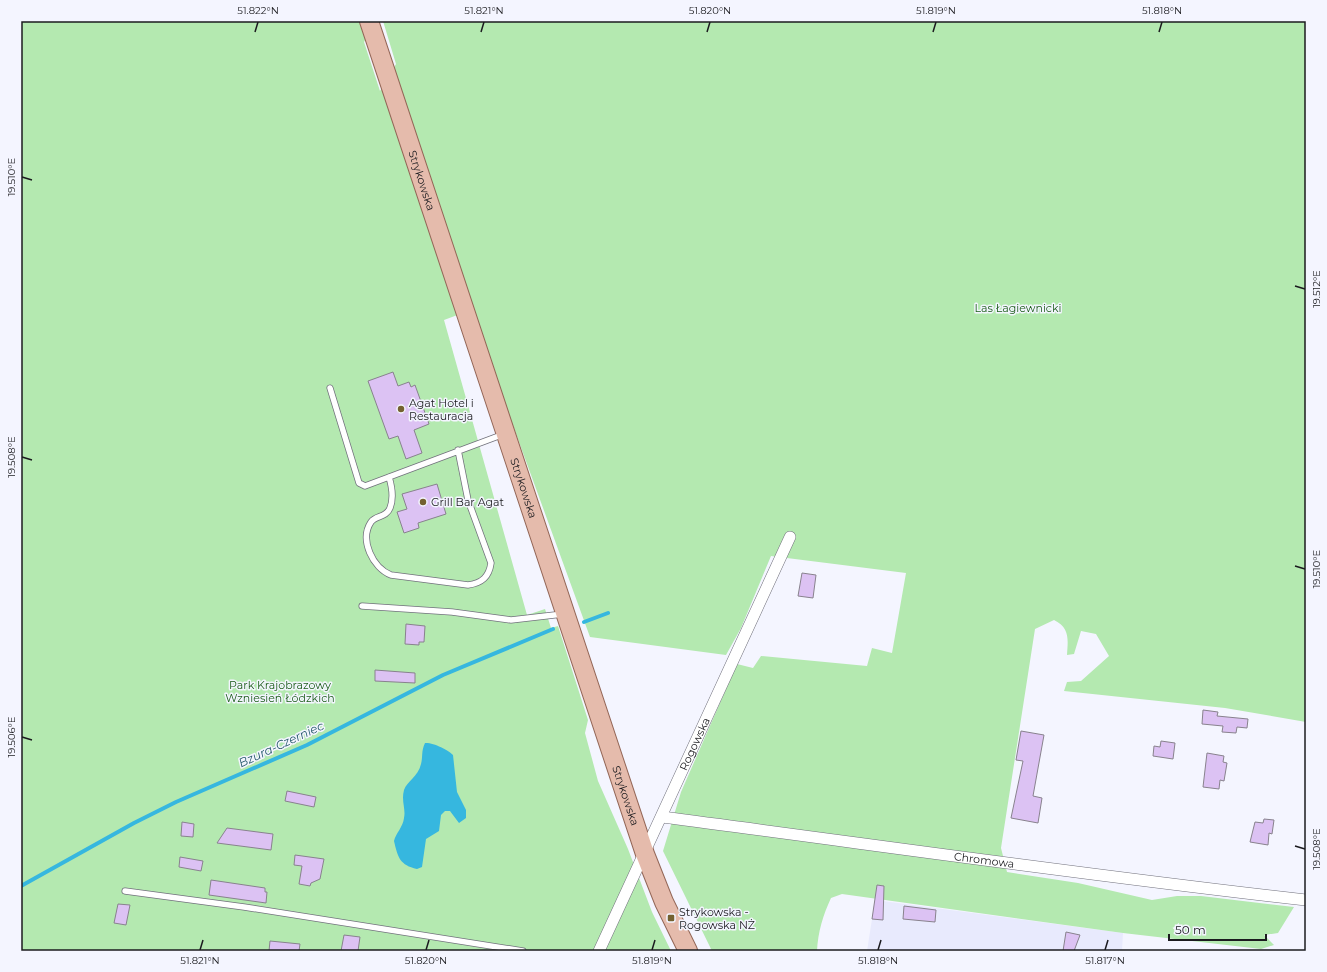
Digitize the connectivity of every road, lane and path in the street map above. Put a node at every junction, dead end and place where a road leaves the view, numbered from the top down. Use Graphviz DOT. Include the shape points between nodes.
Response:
graph roads {
  1 [pos="369,21"];
  2 [pos="330,388"];
  3 [pos="506,434"];
  4 [pos="458,450"];
  5 [pos="389,477"];
  6 [pos="790,537"];
  7 [pos="362,606"];
  8 [pos="566,614"];
  9 [pos="662,816"];
  10 [pos="645,854"];
  11 [pos="125,891"];
  12 [pos="1306,900"];
  13 [pos="523,951"];
  14 [pos="599,951"];
  15 [pos="688,951"];
  1 -- 3 [label="main road, Strykowska"];
  2 -- 5 [label="lane" via="359,483 365,486"];
  3 -- 4 [label="lane"];
  3 -- 8 [label="main road, Strykowska"];
  4 -- 5 [label="lane"];
  4 -- 5 [label="lane" via="468,500 491,563 490,571 477,584 391,575 380,567 371,554 366,539 371,522 384,516 391,506 393,496"];
  6 -- 9 [label="street, Rogowska"];
  7 -- 8 [label="lane" via="511,620"];
  8 -- 10 [label="main road, Strykowska"];
  9 -- 10 [label="street, Rogowska"];
  9 -- 12 [label="street, Chromowa" via="1130,880"];
  10 -- 14 [label="street, Rogowska"];
  10 -- 15 [label="main road, Strykowska" via="666,908"];
  11 -- 13 [label="lane"];
}
